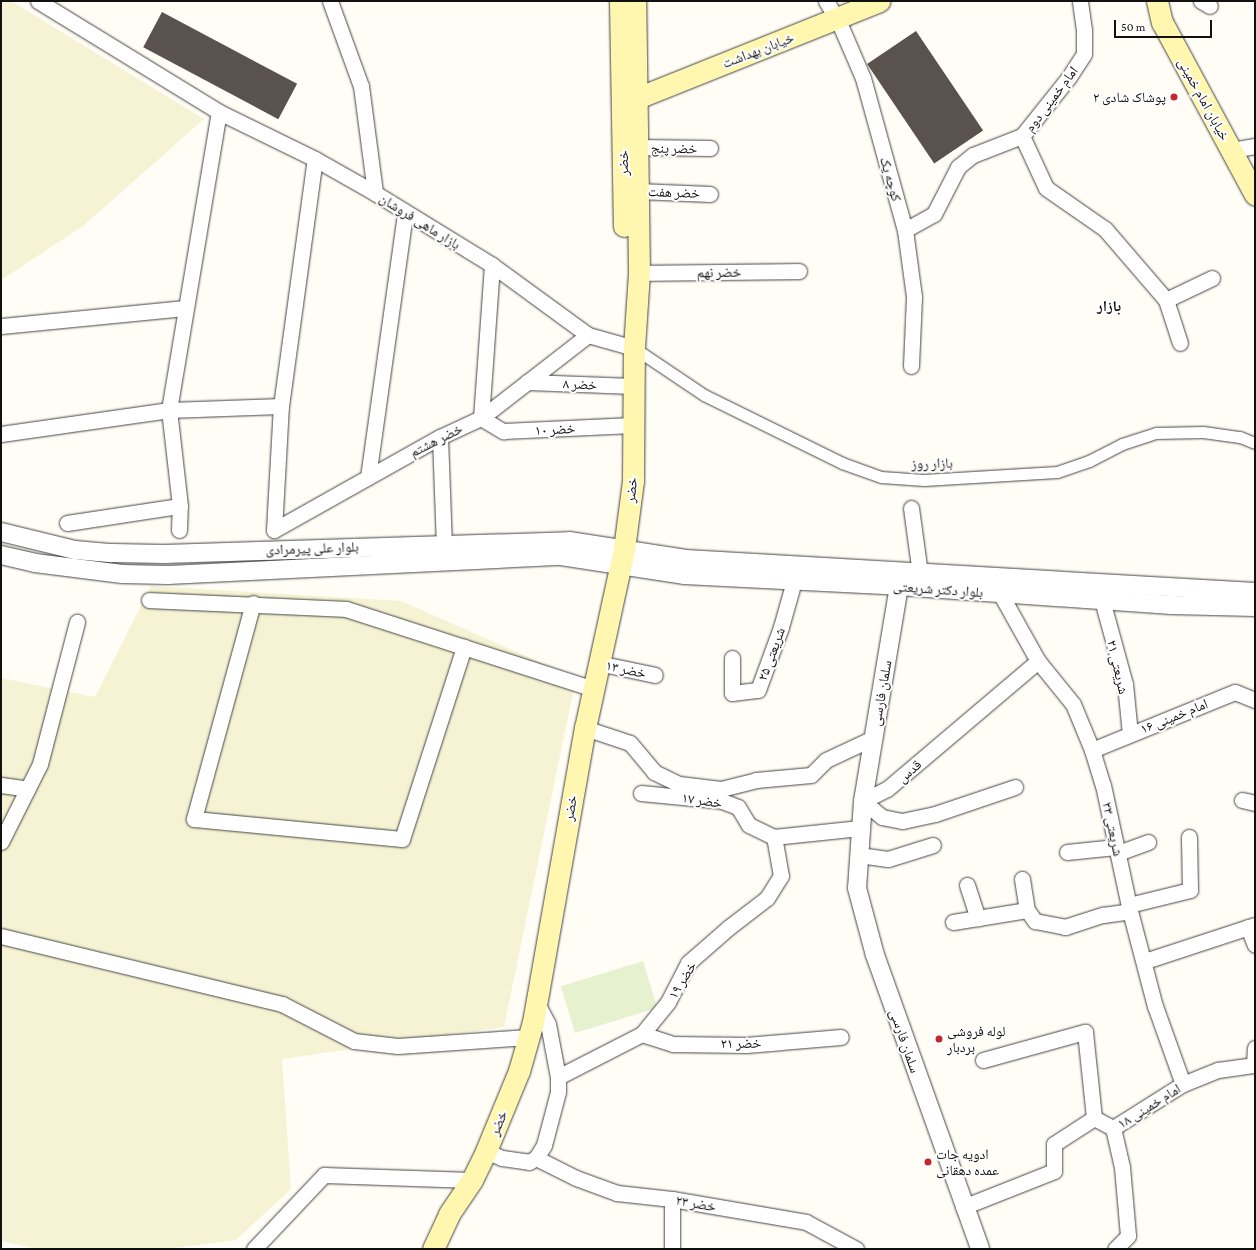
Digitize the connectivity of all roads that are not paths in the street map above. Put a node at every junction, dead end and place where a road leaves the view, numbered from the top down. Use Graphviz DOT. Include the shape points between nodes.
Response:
graph roads {
  1 [pos="38,1"];
  2 [pos="330,1"];
  3 [pos="620,1"];
  4 [pos="636,1"];
  5 [pos="826,1"];
  6 [pos="879,1"];
  7 [pos="1080,1"];
  8 [pos="1157,1"];
  9 [pos="838,20"];
  10 [pos="629,98"];
  11 [pos="219,112"];
  12 [pos="1022,136"];
  13 [pos="1255,146"];
  14 [pos="638,147"];
  15 [pos="710,148"];
  16 [pos="1232,150"];
  17 [pos="315,159"];
  18 [pos="638,191"];
  19 [pos="375,192"];
  20 [pos="710,194"];
  21 [pos="1255,195"];
  22 [pos="405,212"];
  23 [pos="905,230"];
  24 [pos="492,266"];
  25 [pos="799,270"];
  26 [pos="639,273"];
  27 [pos="1212,278"];
  28 [pos="1166,300"];
  29 [pos="185,308"];
  30 [pos="1,326"];
  31 [pos="588,335"];
  32 [pos="1180,343"];
  33 [pos="634,348"];
  34 [pos="911,366"];
  35 [pos="527,382"];
  36 [pos="633,386"];
  37 [pos="281,406"];
  38 [pos="169,410"];
  39 [pos="481,418"];
  40 [pos="633,425"];
  41 [pos="1,434"];
  42 [pos="440,438"];
  43 [pos="1255,443"];
  44 [pos="368,477"];
  45 [pos="180,506"];
  46 [pos="911,508"];
  47 [pos="67,523"];
  48 [pos="179,530"];
  49 [pos="1,532"];
  50 [pos="444,552"];
  51 [pos="1,555"];
  52 [pos="623,557"];
  53 [pos="685,567"];
  54 [pos="920,574"];
  55 [pos="794,582"];
  56 [pos="899,586"];
  57 [pos="1255,592"];
  58 [pos="1000,593"];
  59 [pos="149,600"];
  60 [pos="1102,600"];
  61 [pos="253,604"];
  62 [pos="1255,607"];
  63 [pos="77,622"];
  64 [pos="464,647"];
  65 [pos="732,658"];
  66 [pos="1038,661"];
  67 [pos="598,663"];
  68 [pos="655,675"];
  69 [pos="593,688"];
  70 [pos="1255,700"];
  71 [pos="585,728"];
  72 [pos="1130,734"];
  73 [pos="873,738"];
  74 [pos="1092,750"];
  75 [pos="1,785"];
  76 [pos="1015,787"];
  77 [pos="28,789"];
  78 [pos="641,793"];
  79 [pos="863,801"];
  80 [pos="860,828"];
  81 [pos="774,837"];
  82 [pos="1189,837"];
  83 [pos="1,842"];
  84 [pos="1148,842"];
  85 [pos="933,845"];
  86 [pos="1117,850"];
  87 [pos="1067,852"];
  88 [pos="859,854"];
  89 [pos="1022,879"];
  90 [pos="967,885"];
  91 [pos="1129,908"];
  92 [pos="1027,910"];
  93 [pos="978,918"];
  94 [pos="953,922"];
  95 [pos="1251,926"];
  96 [pos="1,936"];
  97 [pos="1255,945"];
  98 [pos="1145,961"];
  99 [pos="536,1001"];
  100 [pos="642,1034"];
  101 [pos="528,1037"];
  102 [pos="841,1037"];
  103 [pos="1255,1048"];
  104 [pos="983,1060"];
  105 [pos="1255,1065"];
  106 [pos="558,1077"];
  107 [pos="1183,1084"];
  108 [pos="1094,1118"];
  109 [pos="1114,1128"];
  110 [pos="486,1151"];
  111 [pos="536,1158"];
  112 [pos="472,1180"];
  113 [pos="672,1199"];
  114 [pos="963,1207"];
  115 [pos="254,1249"];
  116 [pos="433,1249"];
  117 [pos="672,1249"];
  118 [pos="856,1249"];
  119 [pos="980,1249"];
  120 [pos="1115,1249"];
  1 -- 11 [label="street"];
  2 -- 19 [label="street, بازار ماهی فروشان" via="361,86"];
  3 -- 10 [label="main road, خضر"];
  4 -- 10 [label="main road, خضر"];
  5 -- 9 [label="street, کوچه یک"];
  6 -- 9 [label="main road, خیابان بهداشت"];
  7 -- 12 [label="street, امام خمینی دوم" via="1084,54"];
  8 -- 16 [label="main road, خیابان امام خمینی" via="1162,22"];
  9 -- 10 [label="main road, خیابان بهداشت"];
  9 -- 23 [label="street, کوچه یک" via="863,78"];
  10 -- 14 [label="main road, خضر"];
  10 -- 33 [label="main road, خضر" via="625,273"];
  11 -- 17 [label="street"];
  11 -- 29 [label="street"];
  12 -- 23 [label="street, امام خمینی دوم" via="973,156 958,167 934,214"];
  12 -- 28 [label="street" via="1046,188 1104,229"];
  13 -- 16 [label="street"];
  14 -- 15 [label="street, خضر پنج"];
  14 -- 18 [label="main road, خضر"];
  16 -- 21 [label="main road, خیابان امام خمینی"];
  17 -- 19 [label="street"];
  17 -- 37 [label="street"];
  18 -- 20 [label="street, خضر هفت"];
  18 -- 26 [label="main road, خضر"];
  19 -- 22 [label="street, بازار ماهی فروشان"];
  22 -- 24 [label="street, بازار ماهی فروشان"];
  22 -- 44 [label="street"];
  23 -- 34 [label="street, کوچه یک" via="914,297"];
  24 -- 31 [label="street, بازار ماهی فروشان"];
  24 -- 39 [label="street"];
  25 -- 26 [label="street, خضر نهم"];
  26 -- 33 [label="main road, خضر"];
  27 -- 28 [label="street"];
  28 -- 32 [label="street"];
  29 -- 30 [label="street"];
  29 -- 38 [label="street"];
  31 -- 33 [label="street, بازار ماهی فروشان"];
  31 -- 35 [label="street, خضر هشتم"];
  33 -- 36 [label="main road, خضر"];
  33 -- 43 [label="street, بازار روز" via="704,395 842,463 881,477 924,480 1057,472 1122,444 1156,433 1203,432 1240,437"];
  35 -- 36 [label="street, خضر ۸"];
  35 -- 39 [label="street, خضر هشتم"];
  36 -- 40 [label="main road, خضر"];
  37 -- 38 [label="street"];
  37 -- 44 [label="street, خضر هشتم" via="274,530"];
  38 -- 41 [label="street"];
  38 -- 45 [label="street"];
  39 -- 40 [label="street, خضر ۱۰" via="503,431"];
  39 -- 42 [label="street, خضر هشتم"];
  40 -- 52 [label="main road, خضر" via="633,481"];
  42 -- 44 [label="street, خضر هشتم"];
  42 -- 50 [label="street"];
  45 -- 47 [label="street"];
  45 -- 48 [label="street"];
  46 -- 54 [label="street"];
  49 -- 50 [label="street, بلوار علی پیرمرادی" via="75,550 112,553"];
  50 -- 51 [label="street, بلوار علی پیرمرادی" via="129,574 35,563"];
  50 -- 52 [label="street, بلوار علی پیرمرادی"];
  52 -- 53 [label="street, بلوار دکتر شریعتی"];
  52 -- 67 [label="main road, خضر"];
  53 -- 54 [label="street, بلوار دکتر شریعتی"];
  53 -- 55 [label="street, بلوار دکتر شریعتی"];
  54 -- 57 [label="street, بلوار دکتر شریعتی"];
  55 -- 56 [label="street, بلوار دکتر شریعتی"];
  55 -- 65 [label="street, شریعتی ۲۵" via="781,628 758,690 732,692"];
  56 -- 58 [label="street, بلوار دکتر شریعتی"];
  56 -- 73 [label="street, سلمان فارسی"];
  58 -- 60 [label="street, بلوار دکتر شریعتی"];
  58 -- 66 [label="street, شریعتی ۲۳"];
  59 -- 61 [label="street"];
  60 -- 62 [label="street, بلوار دکتر شریعتی"];
  60 -- 72 [label="street, شریعتی ۲۱" via="1124,684"];
  61 -- 64 [label="street" via="346,609"];
  61 -- 64 [label="street" via="194,819 402,839"];
  63 -- 77 [label="street" via="40,764"];
  64 -- 69 [label="street"];
  66 -- 74 [label="street, شریعتی ۲۳" via="1073,704"];
  66 -- 79 [label="street, قدس" via="887,789"];
  67 -- 68 [label="street, خضر ۱۳"];
  67 -- 69 [label="main road, خضر"];
  69 -- 71 [label="main road, خضر"];
  70 -- 72 [label="street, امام خمینی ۱۶" via="1235,692"];
  71 -- 73 [label="street" via="630,743 654,772 678,784 721,789 756,780 811,775 826,760"];
  71 -- 99 [label="main road, خضر"];
  72 -- 74 [label="street, امام خمینی ۱۶"];
  73 -- 79 [label="street, سلمان فارسی"];
  74 -- 86 [label="street, شریعتی ۲۳" via="1104,785"];
  75 -- 77 [label="street"];
  76 -- 79 [label="street" via="935,814 902,821 882,817"];
  77 -- 83 [label="street"];
  78 -- 81 [label="street, خضر ۱۷" via="722,801 738,808 749,825"];
  79 -- 80 [label="street"];
  80 -- 81 [label="street"];
  80 -- 88 [label="street, سلمان فارسی"];
  81 -- 100 [label="street, خضر ۱۹" via="781,876 778,884 767,898 688,964 668,1002"];
  82 -- 91 [label="street" via="1190,890"];
  84 -- 86 [label="street"];
  85 -- 88 [label="street" via="888,859"];
  86 -- 87 [label="street"];
  86 -- 91 [label="street, شریعتی ۲۳"];
  88 -- 114 [label="street, سلمان فارسی" via="857,888 875,956"];
  89 -- 92 [label="street"];
  90 -- 93 [label="street"];
  91 -- 92 [label="street" via="1065,927 1035,921"];
  91 -- 98 [label="street, شریعتی ۲۳"];
  92 -- 93 [label="street"];
  93 -- 94 [label="street"];
  95 -- 97 [label="street"];
  95 -- 98 [label="street"];
  96 -- 101 [label="street" via="282,1004 354,1041 398,1046"];
  98 -- 107 [label="street, شریعتی ۲۳" via="1155,1006"];
  99 -- 101 [label="main road, خضر"];
  99 -- 106 [label="street" via="548,1024"];
  100 -- 102 [label="street, خضر ۲۱" via="673,1044 746,1044"];
  100 -- 106 [label="street, خضر ۱۹"];
  101 -- 110 [label="main road, خضر" via="519,1071"];
  103 -- 105 [label="street"];
  104 -- 108 [label="street" via="1085,1032"];
  105 -- 107 [label="street, امام خمینی ۱۸" via="1218,1070"];
  106 -- 111 [label="street" via="558,1092 544,1145"];
  107 -- 109 [label="street, امام خمینی ۱۸"];
  108 -- 109 [label="street, امام خمینی ۱۸"];
  108 -- 114 [label="street, امام خمینی ۱۸" via="1054,1144 1054,1171"];
  109 -- 120 [label="street" via="1122,1167 1128,1236"];
  110 -- 111 [label="street" via="529,1162"];
  110 -- 112 [label="main road, خضر"];
  111 -- 113 [label="street, خضر ۲۳" via="576,1178 617,1193"];
  112 -- 115 [label="street" via="324,1175"];
  112 -- 116 [label="main road, خضر" via="449,1214"];
  113 -- 117 [label="street"];
  113 -- 118 [label="street, خضر ۲۳" via="806,1222"];
  114 -- 119 [label="street, سلمان فارسی"];
}
